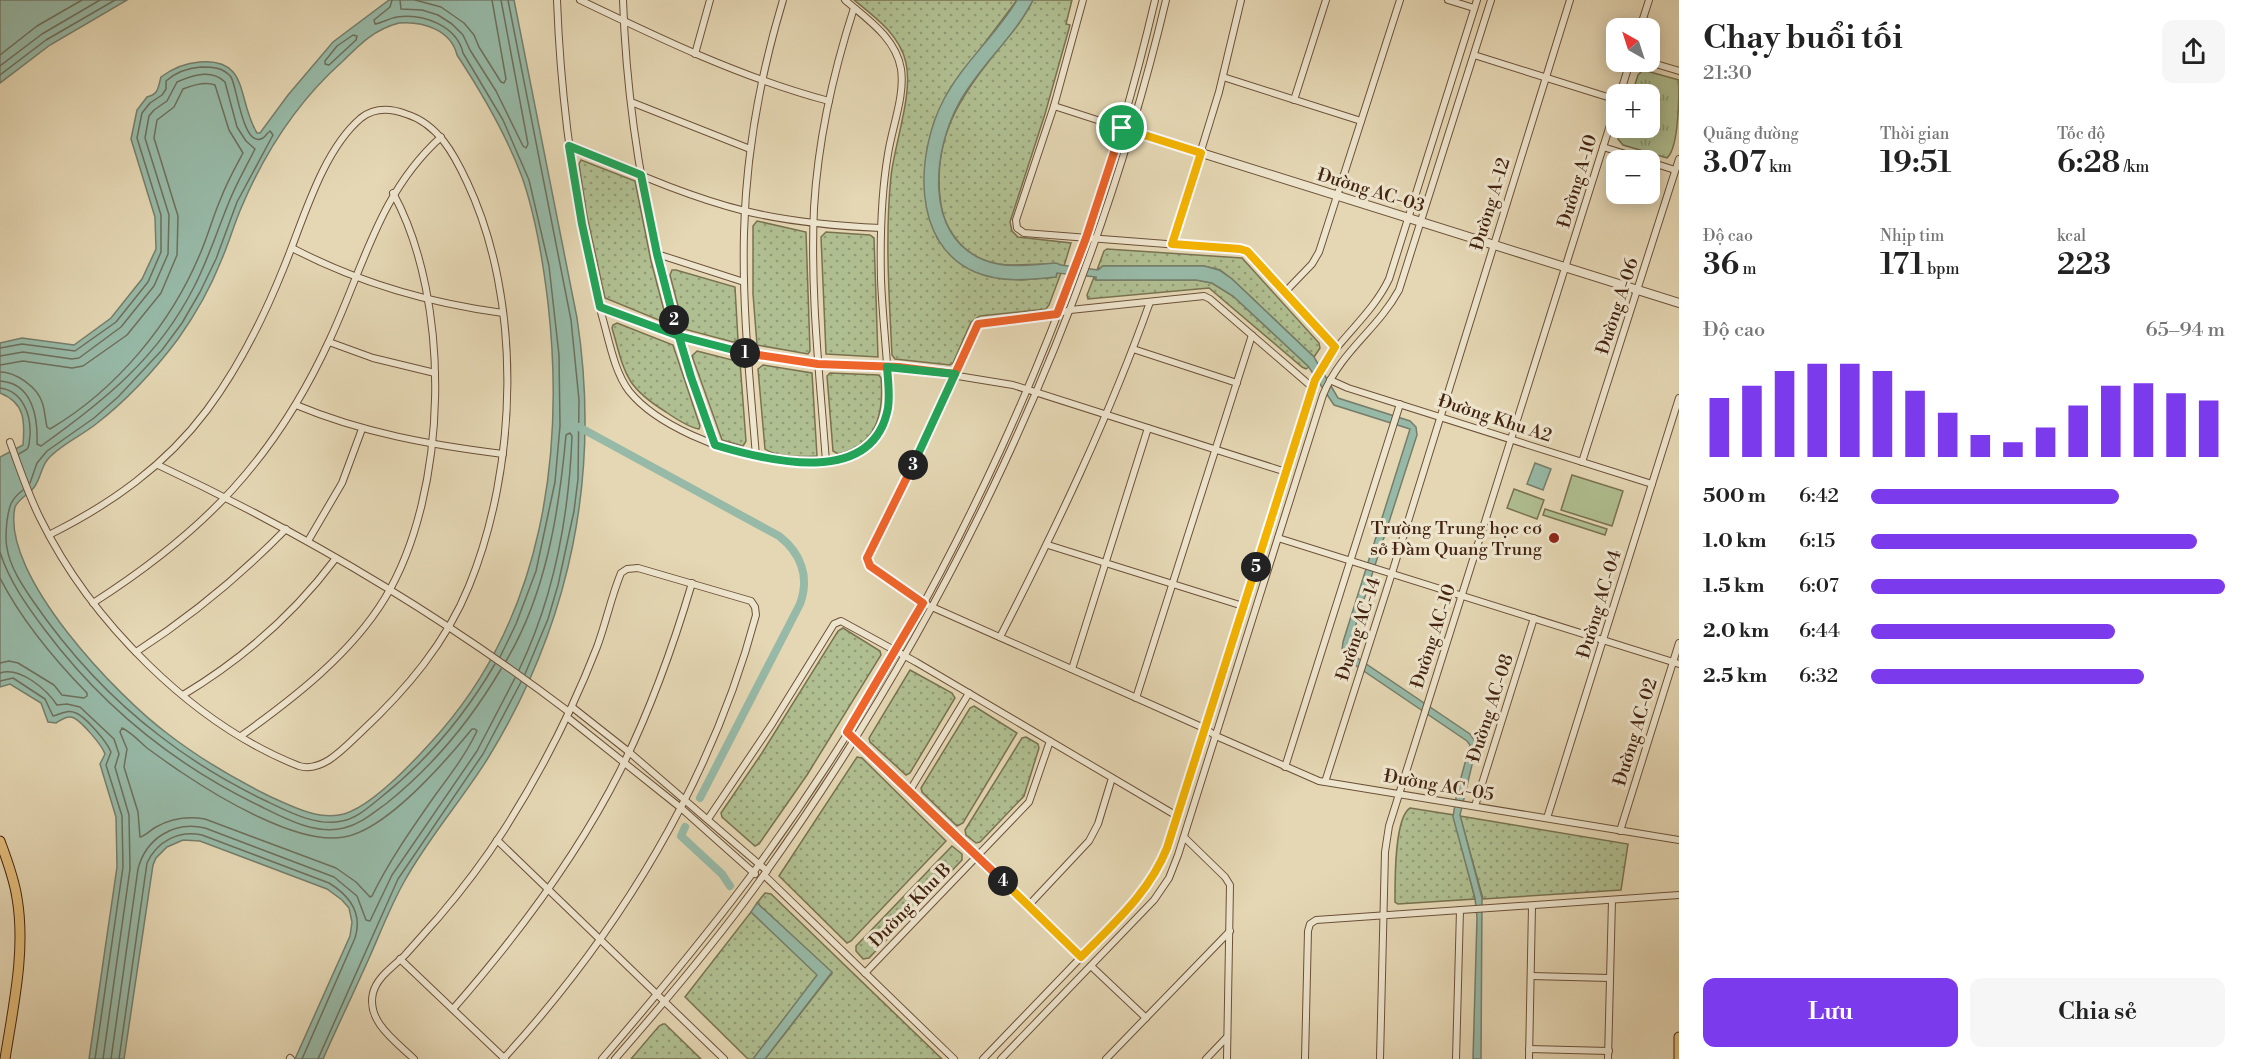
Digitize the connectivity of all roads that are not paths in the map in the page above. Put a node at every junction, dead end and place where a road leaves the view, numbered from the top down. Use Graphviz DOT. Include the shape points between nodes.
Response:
graph roads {
  1 [pos="557,0"];
  2 [pos="580,0"];
  3 [pos="623,0"];
  4 [pos="710,0"];
  5 [pos="783,0"];
  6 [pos="845,0"];
  7 [pos="1083,0"];
  8 [pos="1155,0"];
  9 [pos="1166,0"];
  10 [pos="1241,0"];
  11 [pos="1326,0"];
  12 [pos="1400,0"];
  13 [pos="1448,0"];
  14 [pos="1477,0"];
  15 [pos="1491,0"];
  16 [pos="1569,0"];
  17 [pos="1649,0"];
  18 [pos="854,8"];
  19 [pos="1474,8"];
  20 [pos="1643,18"];
  21 [pos="624,22"];
  22 [pos="695,54"];
  23 [pos="1474,55"];
  24 [pos="1660,65"];
  25 [pos="1679,71"];
  26 [pos="1223,77"];
  27 [pos="1545,77"];
  28 [pos="762,80"];
  29 [pos="1606,98"];
  30 [pos="1294,100"];
  31 [pos="829,101"];
  32 [pos="631,102"];
  33 [pos="1054,106"];
  34 [pos="1361,121"];
  35 [pos="1122,128"];
  36 [pos="1132,131"];
  37 [pos="441,137"];
  38 [pos="1606,137"];
  39 [pos="569,146"];
  40 [pos="1603,147"];
  41 [pos="750,148"];
  42 [pos="1613,150"];
  43 [pos="1201,153"];
  44 [pos="1679,159"];
  45 [pos="1660,165"];
  46 [pos="1675,170"];
  47 [pos="641,175"];
  48 [pos="393,193"];
  49 [pos="1338,195"];
  50 [pos="745,211"];
  51 [pos="1408,218"];
  52 [pos="1421,222"];
  53 [pos="814,224"];
  54 [pos="881,228"];
  55 [pos="1086,238"];
  56 [pos="1096,239"];
  57 [pos="1172,244"];
  58 [pos="1493,244"];
  59 [pos="292,248"];
  60 [pos="657,254"];
  61 [pos="1565,267"];
  62 [pos="357,278"];
  63 [pos="744,282"];
  64 [pos="1638,290"];
  65 [pos="1285,292"];
  66 [pos="429,300"];
  67 [pos="1150,302"];
  68 [pos="1679,303"];
  69 [pos="600,307"];
  70 [pos="1070,310"];
  71 [pos="503,312"];
  72 [pos="1057,314"];
  73 [pos="1252,335"];
  74 [pos="679,336"];
  75 [pos="329,342"];
  76 [pos="1335,347"];
  77 [pos="1133,349"];
  78 [pos="748,354"];
  79 [pos="818,364"];
  80 [pos="887,367"];
  81 [pos="435,374"];
  82 [pos="955,374"];
  83 [pos="1330,380"];
  84 [pos="1237,383"];
  85 [pos="1313,384"];
  86 [pos="1026,389"];
  87 [pos="1036,392"];
  88 [pos="1679,398"];
  89 [pos="1400,404"];
  90 [pos="296,405"];
  91 [pos="1106,415"];
  92 [pos="1440,417"];
  93 [pos="1670,425"];
  94 [pos="1148,428"];
  95 [pos="1679,428"];
  96 [pos="362,429"];
  97 [pos="1511,440"];
  98 [pos="10,441"];
  99 [pos="431,445"];
  100 [pos="715,445"];
  101 [pos="1216,449"];
  102 [pos="502,454"];
  103 [pos="756,456"];
  104 [pos="826,462"];
  105 [pos="1582,462"];
  106 [pos="158,465"];
  107 [pos="1286,472"];
  108 [pos="1652,484"];
  109 [pos="226,498"];
  110 [pos="286,529"];
  111 [pos="49,536"];
  112 [pos="1278,538"];
  113 [pos="308,541"];
  114 [pos="1048,544"];
  115 [pos="336,558"];
  116 [pos="1351,560"];
  117 [pos="1105,563"];
  118 [pos="1392,573"];
  119 [pos="692,583"];
  120 [pos="1173,584"];
  121 [pos="390,590"];
  122 [pos="1462,595"];
  123 [pos="93,603"];
  124 [pos="923,603"];
  125 [pos="1243,606"];
  126 [pos="932,607"];
  127 [pos="1534,618"];
  128 [pos="449,627"];
  129 [pos="1000,637"];
  130 [pos="1603,640"];
  131 [pos="1679,643"];
  132 [pos="895,651"];
  133 [pos="136,652"];
  134 [pos="904,656"];
  135 [pos="1676,663"];
  136 [pos="1072,669"];
  137 [pos="969,693"];
  138 [pos="183,695"];
  139 [pos="1136,698"];
  140 [pos="569,712"];
  141 [pos="1204,728"];
  142 [pos="847,732"];
  143 [pos="241,736"];
  144 [pos="1216,736"];
  145 [pos="854,740"];
  146 [pos="1050,741"];
  147 [pos="629,753"];
  148 [pos="625,762"];
  149 [pos="1285,767"];
  150 [pos="1112,778"];
  151 [pos="1325,782"];
  152 [pos="909,792"];
  153 [pos="1398,793"];
  154 [pos="685,799"];
  155 [pos="1471,806"];
  156 [pos="681,808"];
  157 [pos="1177,816"];
  158 [pos="1547,818"];
  159 [pos="708,819"];
  160 [pos="1620,831"];
  161 [pos="1184,837"];
  162 [pos="497,840"];
  163 [pos="1679,840"];
  164 [pos="0,841"];
  165 [pos="977,857"];
  166 [pos="759,864"];
  167 [pos="753,872"];
  168 [pos="764,875"];
  169 [pos="549,890"];
  170 [pos="1679,896"];
  171 [pos="1612,900"];
  172 [pos="1028,906"];
  173 [pos="1532,906"];
  174 [pos="1460,910"];
  175 [pos="1384,915"];
  176 [pos="1230,931"];
  177 [pos="600,940"];
  178 [pos="1081,957"];
  179 [pos="400,959"];
  180 [pos="1091,966"];
  181 [pos="865,973"];
  182 [pos="1531,976"];
  183 [pos="1609,978"];
  184 [pos="657,995"];
  185 [pos="664,1002"];
  186 [pos="453,1009"];
  187 [pos="1146,1018"];
  188 [pos="1228,1036"];
  189 [pos="1679,1037"];
  190 [pos="1529,1049"];
  191 [pos="1609,1051"];
  192 [pos="504,1058"];
  193 [pos="5,1059"];
  194 [pos="414,1059"];
  195 [pos="602,1059"];
  196 [pos="615,1059"];
  197 [pos="724,1059"];
  198 [pos="954,1059"];
  199 [pos="983,1059"];
  200 [pos="1001,1059"];
  201 [pos="1106,1059"];
  202 [pos="1206,1059"];
  203 [pos="1227,1059"];
  204 [pos="1305,1059"];
  205 [pos="1380,1059"];
  206 [pos="1456,1059"];
  207 [pos="1529,1059"];
  208 [pos="1608,1059"];
  209 [pos="1679,1059"];
  1 -- 39 [label="street"];
  2 -- 21 [label="street"];
  3 -- 21 [label="street"];
  4 -- 22 [label="street"];
  5 -- 28 [label="street"];
  6 -- 18 [label="street"];
  7 -- 33 [label="street"];
  8 -- 35 [label="street"];
  9 -- 36 [label="street"];
  10 -- 26 [label="street"];
  11 -- 30 [label="street"];
  12 -- 34 [label="street"];
  13 -- 19 [label="street"];
  14 -- 19 [label="street"];
  15 -- 23 [label="street"];
  16 -- 27 [label="street, Đường A-12"];
  17 -- 20 [label="street"];
  18 -- 31 [label="street"];
  18 -- 54 [label="street" via="889,41 901,70 887,156"];
  19 -- 51 [label="street"];
  21 -- 22 [label="street"];
  21 -- 32 [label="street"];
  22 -- 28 [label="street"];
  23 -- 27 [label="street"];
  23 -- 52 [label="street"];
  24 -- 25 [label="street"];
  26 -- 30 [label="street"];
  26 -- 43 [label="street"];
  27 -- 29 [label="street"];
  27 -- 58 [label="street, Đường A-12"];
  28 -- 31 [label="street"];
  28 -- 41 [label="street"];
  30 -- 34 [label="street"];
  31 -- 53 [label="street" via="820,147"];
  32 -- 41 [label="street"];
  32 -- 47 [label="street"];
  33 -- 35 [label="street, Đường AC-03"];
  33 -- 55 [label="street" via="1016,225 1024,233"];
  34 -- 49 [label="street"];
  35 -- 36 [label="street, Đường AC-03"];
  35 -- 55 [label="street"];
  36 -- 43 [label="street, Đường AC-03"];
  36 -- 56 [label="street"];
  37 -- 48 [label="street"];
  37 -- 59 [label="street" via="423,121 404,113 380,110 363,116 326,166"];
  37 -- 71 [label="street" via="478,207 495,265"];
  38 -- 40 [label="street, Đường A-10"];
  39 -- 47 [label="street"];
  39 -- 69 [label="street"];
  40 -- 42 [label="street"];
  40 -- 61 [label="street, Đường A-10"];
  41 -- 50 [label="street"];
  43 -- 49 [label="street, Đường AC-03"];
  43 -- 57 [label="street"];
  44 -- 46 [label="street, Đường A-06"];
  45 -- 46 [label="street"];
  46 -- 64 [label="street, Đường A-06"];
  47 -- 50 [label="street"];
  47 -- 60 [label="street"];
  48 -- 62 [label="street"];
  48 -- 66 [label="street" via="416,245"];
  49 -- 51 [label="street, Đường AC-03"];
  49 -- 65 [label="street" via="1317,256"];
  50 -- 53 [label="street"];
  50 -- 63 [label="street"];
  51 -- 52 [label="street, Đường AC-03"];
  51 -- 76 [label="street" via="1384,289"];
  52 -- 58 [label="street, Đường AC-03"];
  52 -- 83 [label="street" via="1393,300 1344,357"];
  53 -- 54 [label="street"];
  53 -- 79 [label="street"];
  54 -- 80 [label="street"];
  55 -- 56 [label="street"];
  55 -- 72 [label="street"];
  56 -- 57 [label="street"];
  56 -- 70 [label="street"];
  57 -- 65 [label="street" via="1244,250"];
  58 -- 61 [label="street, Đường AC-03"];
  58 -- 92 [label="street, Đường A-12"];
  59 -- 62 [label="street"];
  59 -- 106 [label="street" via="263,315 222,390"];
  60 -- 63 [label="street"];
  60 -- 74 [label="street"];
  61 -- 64 [label="street, Đường AC-03"];
  61 -- 97 [label="street, Đường AC-10"];
  62 -- 66 [label="street"];
  62 -- 75 [label="street"];
  63 -- 78 [label="street"];
  64 -- 68 [label="street, Đường AC-03"];
  64 -- 105 [label="street, Đường A-06"];
  65 -- 76 [label="street"];
  66 -- 71 [label="street"];
  66 -- 81 [label="street"];
  67 -- 70 [label="street"];
  67 -- 73 [label="street" via="1206,296"];
  67 -- 77 [label="street"];
  69 -- 74 [label="street"];
  69 -- 100 [label="street" via="619,372 629,391 665,420"];
  70 -- 72 [label="street"];
  70 -- 87 [label="street"];
  71 -- 102 [label="street" via="507,387"];
  72 -- 82 [label="street" via="978,324"];
  72 -- 86 [label="street"];
  73 -- 84 [label="street"];
  73 -- 85 [label="street"];
  74 -- 78 [label="street"];
  74 -- 100 [label="street"];
  75 -- 81 [label="street"];
  75 -- 90 [label="street"];
  76 -- 85 [label="street"];
  77 -- 84 [label="street"];
  77 -- 91 [label="street"];
  78 -- 79 [label="street"];
  78 -- 103 [label="street"];
  79 -- 80 [label="street"];
  79 -- 104 [label="street"];
  80 -- 82 [label="street"];
  80 -- 104 [label="street" via="889,405 881,429 855,455"];
  81 -- 99 [label="street"];
  82 -- 86 [label="street"];
  82 -- 124 [label="street, Đường AC-05" via="867,558 870,566"];
  83 -- 89 [label="street, Đường Khu A2"];
  83 -- 112 [label="street"];
  84 -- 101 [label="street"];
  85 -- 107 [label="street"];
  86 -- 87 [label="street"];
  86 -- 124 [label="street"];
  87 -- 91 [label="street"];
  87 -- 126 [label="street"];
  88 -- 93 [label="street, Đường AC-04"];
  89 -- 92 [label="street, Đường Khu A2"];
  89 -- 116 [label="street"];
  90 -- 96 [label="street"];
  90 -- 109 [label="street" via="267,451"];
  91 -- 94 [label="street"];
  91 -- 114 [label="street"];
  92 -- 97 [label="street, Đường Khu A2"];
  92 -- 118 [label="street, Đường AC-14"];
  93 -- 95 [label="street"];
  93 -- 108 [label="street, Đường AC-04"];
  94 -- 101 [label="street"];
  94 -- 117 [label="street"];
  96 -- 99 [label="street"];
  96 -- 113 [label="street" via="342,483"];
  97 -- 105 [label="street, Đường Khu A2"];
  97 -- 122 [label="street, Đường AC-10"];
  98 -- 111 [label="street"];
  99 -- 102 [label="street"];
  99 -- 121 [label="street" via="416,520"];
  100 -- 103 [label="street"];
  101 -- 107 [label="street"];
  101 -- 120 [label="street"];
  102 -- 128 [label="street" via="484,543"];
  103 -- 104 [label="street"];
  105 -- 108 [label="street, Đường Khu A2"];
  106 -- 109 [label="street"];
  106 -- 111 [label="street" via="114,499"];
  107 -- 125 [label="street"];
  108 -- 130 [label="street, Đường AC-04"];
  109 -- 110 [label="street"];
  109 -- 123 [label="street" via="161,555"];
  110 -- 113 [label="street"];
  110 -- 133 [label="street" via="223,588"];
  111 -- 123 [label="street"];
  112 -- 116 [label="street"];
  112 -- 144 [label="street"];
  113 -- 115 [label="street"];
  114 -- 117 [label="street"];
  114 -- 129 [label="street"];
  115 -- 121 [label="street"];
  115 -- 138 [label="street" via="270,632"];
  116 -- 118 [label="street"];
  116 -- 149 [label="street"];
  117 -- 120 [label="street"];
  117 -- 136 [label="street"];
  118 -- 122 [label="street"];
  118 -- 151 [label="street, Đường AC-14"];
  119 -- 140 [label="street" via="638,568 624,571"];
  119 -- 147 [label="street" via="661,678"];
  119 -- 154 [label="street" via="748,599 756,610 726,704"];
  120 -- 125 [label="street"];
  120 -- 139 [label="street"];
  121 -- 128 [label="street"];
  121 -- 143 [label="street" via="364,626 323,670"];
  122 -- 127 [label="street"];
  122 -- 153 [label="street, Đường AC-10"];
  123 -- 133 [label="street"];
  124 -- 126 [label="street, Đường AC-05"];
  124 -- 132 [label="street"];
  125 -- 141 [label="street"];
  126 -- 129 [label="street, Đường AC-05"];
  126 -- 134 [label="street"];
  127 -- 130 [label="street"];
  127 -- 155 [label="street, Đường AC-08"];
  128 -- 140 [label="street"];
  128 -- 143 [label="street" via="396,696 322,765 299,766"];
  129 -- 136 [label="street, Đường AC-05"];
  130 -- 135 [label="street"];
  130 -- 158 [label="street, Đường AC-04"];
  131 -- 135 [label="street, Đường AC-02"];
  132 -- 134 [label="street"];
  132 -- 142 [label="street"];
  132 -- 159 [label="street" via="843,621 836,622"];
  133 -- 138 [label="street"];
  134 -- 137 [label="street"];
  134 -- 145 [label="street"];
  135 -- 160 [label="street, Đường AC-02"];
  136 -- 139 [label="street, Đường AC-05"];
  137 -- 146 [label="street"];
  137 -- 152 [label="street"];
  138 -- 143 [label="street"];
  139 -- 141 [label="street, Đường AC-05"];
  140 -- 147 [label="street"];
  140 -- 148 [label="street"];
  140 -- 162 [label="street"];
  141 -- 144 [label="street, Đường AC-05"];
  141 -- 157 [label="street"];
  142 -- 145 [label="street, Đường Khu B"];
  142 -- 166 [label="street"];
  144 -- 149 [label="street, Đường AC-05"];
  144 -- 161 [label="street"];
  145 -- 152 [label="street, Đường Khu B"];
  145 -- 168 [label="street"];
  146 -- 150 [label="street"];
  146 -- 165 [label="street, Đường Khu B" via="1031,799"];
  147 -- 148 [label="street"];
  147 -- 154 [label="street"];
  148 -- 156 [label="street"];
  148 -- 169 [label="street"];
  149 -- 151 [label="street, Đường AC-05"];
  150 -- 157 [label="street"];
  150 -- 172 [label="street" via="1092,836"];
  151 -- 153 [label="street, Đường AC-05"];
  152 -- 165 [label="street, Đường Khu B"];
  153 -- 155 [label="street, Đường AC-05"];
  153 -- 175 [label="street, Đường AC-10" via="1386,844"];
  154 -- 156 [label="street"];
  154 -- 159 [label="street"];
  155 -- 158 [label="street, Đường AC-05"];
  156 -- 167 [label="street"];
  156 -- 177 [label="street"];
  157 -- 178 [label="street" via="1152,880"];
  158 -- 160 [label="street, Đường AC-05"];
  159 -- 166 [label="street"];
  160 -- 163 [label="street, Đường AC-05"];
  161 -- 176 [label="street" via="1230,885"];
  161 -- 180 [label="street" via="1161,889"];
  162 -- 169 [label="street"];
  162 -- 179 [label="street" via="447,908"];
  164 -- 193 [label="main road" via="10,867 20,934"];
  165 -- 172 [label="street, Đường Khu B"];
  165 -- 181 [label="street, Đường Khu B"];
  166 -- 167 [label="street"];
  166 -- 168 [label="street"];
  167 -- 168 [label="street"];
  167 -- 184 [label="street"];
  168 -- 181 [label="street"];
  168 -- 185 [label="street"];
  169 -- 177 [label="street"];
  169 -- 186 [label="street"];
  170 -- 171 [label="street"];
  171 -- 173 [label="street"];
  171 -- 183 [label="street"];
  172 -- 178 [label="street, Đường Khu B"];
  173 -- 174 [label="street"];
  173 -- 182 [label="street"];
  174 -- 175 [label="street"];
  174 -- 206 [label="street"];
  175 -- 204 [label="street" via="1320,919 1309,926"];
  175 -- 205 [label="street, Đường AC-10"];
  176 -- 187 [label="street"];
  176 -- 188 [label="street"];
  177 -- 184 [label="street"];
  177 -- 192 [label="street"];
  178 -- 199 [label="street"];
  179 -- 186 [label="street"];
  179 -- 194 [label="street" via="378,982 372,1007 380,1026"];
  180 -- 187 [label="street"];
  180 -- 200 [label="street"];
  181 -- 198 [label="street"];
  182 -- 183 [label="street"];
  182 -- 190 [label="street"];
  183 -- 191 [label="street"];
  184 -- 185 [label="street"];
  184 -- 195 [label="street"];
  185 -- 196 [label="street"];
  185 -- 197 [label="street"];
  186 -- 192 [label="street"];
  187 -- 201 [label="street"];
  188 -- 202 [label="street"];
  188 -- 203 [label="street"];
  189 -- 209 [label="main road"];
  190 -- 191 [label="street"];
  190 -- 207 [label="street"];
  191 -- 208 [label="street"];
}
